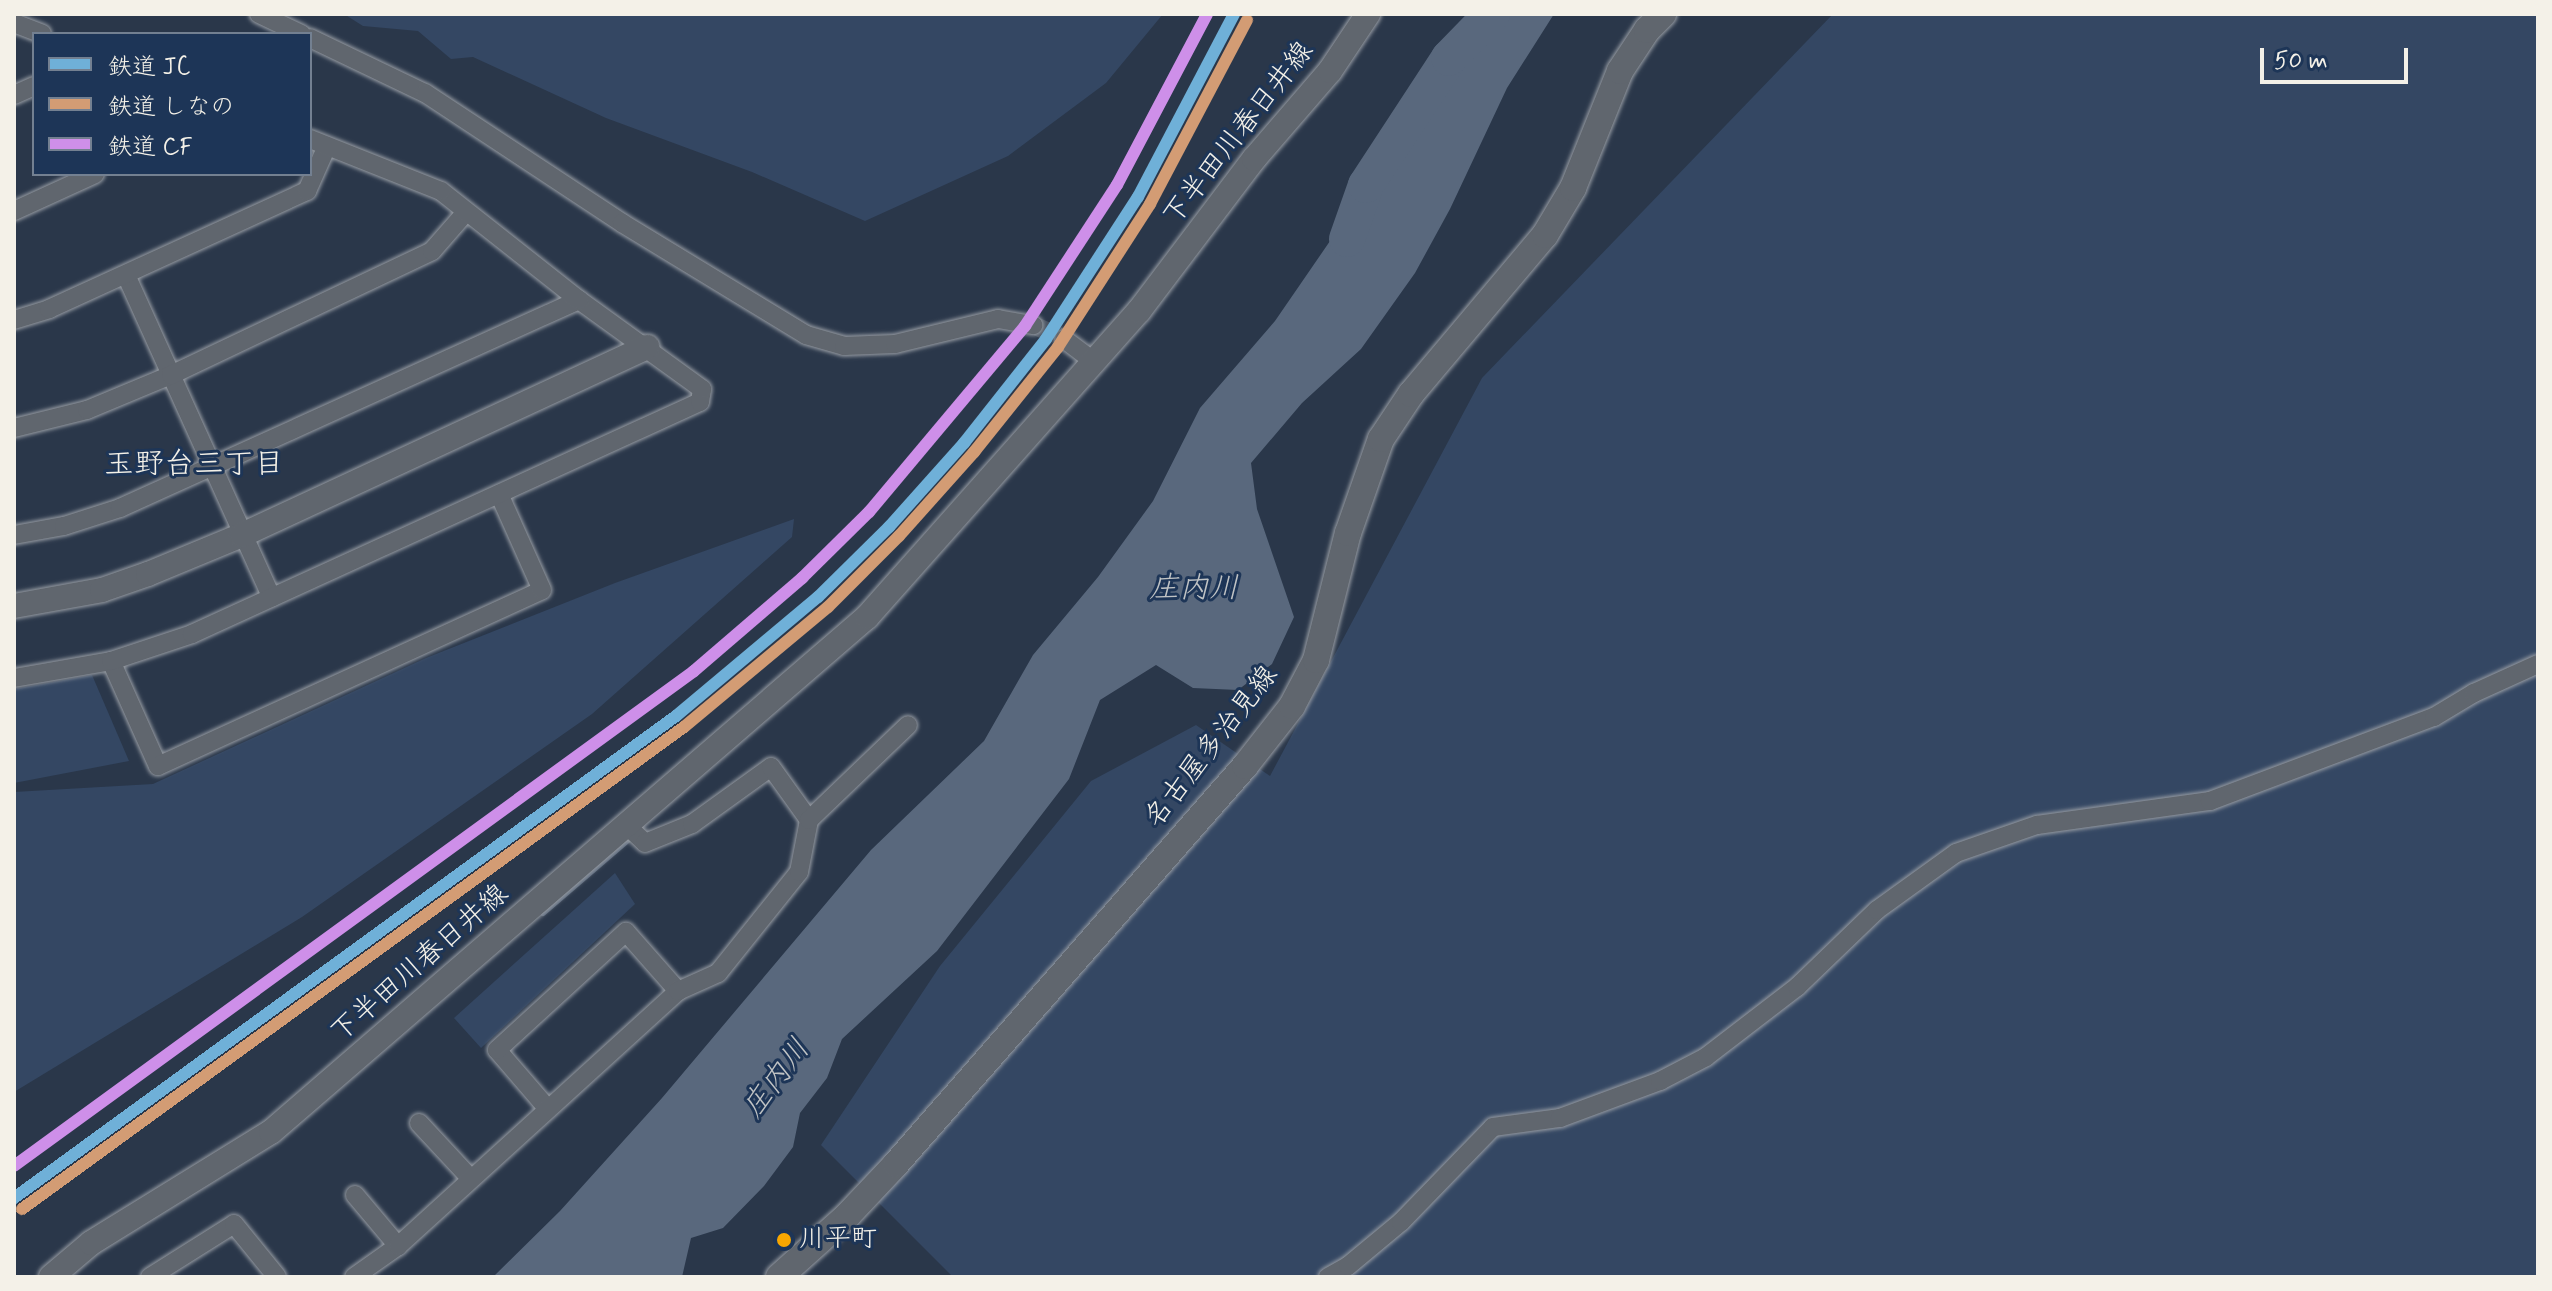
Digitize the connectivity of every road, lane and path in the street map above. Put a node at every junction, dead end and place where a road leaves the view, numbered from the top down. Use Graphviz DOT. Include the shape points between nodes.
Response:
graph roads {
  1 [pos="259,14"];
  2 [pos="1368,14"];
  3 [pos="1663,14"];
  4 [pos="14,23"];
  5 [pos="37,32"];
  6 [pos="297,32"];
  7 [pos="312,39"];
  8 [pos="318,143"];
  9 [pos="312,169"];
  10 [pos="91,176"];
  11 [pos="310,176"];
  12 [pos="14,211"];
  13 [pos="466,212"];
  14 [pos="126,275"];
  15 [pos="579,300"];
  16 [pos="14,320"];
  17 [pos="1033,325"];
  18 [pos="1064,339"];
  19 [pos="647,347"];
  20 [pos="1094,362"];
  21 [pos="171,375"];
  22 [pos="14,428"];
  23 [pos="212,468"];
  24 [pos="499,494"];
  25 [pos="14,535"];
  26 [pos="242,535"];
  27 [pos="272,598"];
  28 [pos="14,606"];
  29 [pos="111,661"];
  30 [pos="2538,664"];
  31 [pos="14,678"];
  32 [pos="908,725"];
  33 [pos="809,820"];
  34 [pos="626,825"];
  35 [pos="678,991"];
  36 [pos="548,1109"];
  37 [pos="419,1123"];
  38 [pos="471,1179"];
  39 [pos="355,1195"];
  40 [pos="398,1246"];
  41 [pos="51,1277"];
  42 [pos="150,1277"];
  43 [pos="277,1277"];
  44 [pos="354,1277"];
  45 [pos="779,1277"];
  46 [pos="1328,1277"];
  1 -- 6 [label="street"];
  2 -- 20 [label="main road, 下半田川春日井線" via="1330,71"];
  3 -- 45 [label="main road, 名古屋多治見線" via="1620,71 1573,188 1545,235 1411,394 1381,439 1348,533 1316,660 1292,706 896,1164"];
  4 -- 5 [label="street"];
  7 -- 17 [label="street" via="425,93 622,223 806,335 844,346 895,344 998,319"];
  8 -- 9 [label="street"];
  8 -- 13 [label="street" via="441,191"];
  10 -- 12 [label="street"];
  11 -- 14 [label="street" via="307,191"];
  13 -- 15 [label="street"];
  13 -- 21 [label="street" via="432,251"];
  14 -- 16 [label="street"];
  14 -- 21 [label="street"];
  15 -- 19 [label="street"];
  15 -- 23 [label="street"];
  18 -- 20 [label="street"];
  19 -- 24 [label="street" via="702,389 700,402"];
  19 -- 26 [label="main road"];
  20 -- 34 [label="main road, 下半田川春日井線" via="867,617"];
  21 -- 22 [label="street" via="87,410"];
  21 -- 23 [label="street"];
  23 -- 25 [label="street" via="120,508"];
  23 -- 26 [label="street"];
  24 -- 27 [label="street"];
  24 -- 29 [label="street" via="542,590 158,766"];
  26 -- 27 [label="street"];
  26 -- 28 [label="main road" via="102,590"];
  27 -- 29 [label="street" via="192,634"];
  29 -- 31 [label="street"];
  30 -- 46 [label="street" via="2434,717 2224,797 2173,809 2037,825 1956,853 1877,910 1797,987 1706,1057 1660,1081 1560,1118 1493,1127 1401,1222"];
  32 -- 33 [label="street"];
  33 -- 34 [label="street" via="771,767 692,824 645,843"];
  33 -- 35 [label="street" via="799,872 718,973"];
  34 -- 41 [label="main road, 下半田川春日井線" via="271,1132 91,1243"];
  35 -- 36 [label="street"];
  35 -- 36 [label="street" via="626,932 497,1050"];
  36 -- 38 [label="street"];
  37 -- 38 [label="street"];
  38 -- 40 [label="street"];
  39 -- 40 [label="street"];
  40 -- 44 [label="street"];
  42 -- 43 [label="street" via="234,1224"];
}
